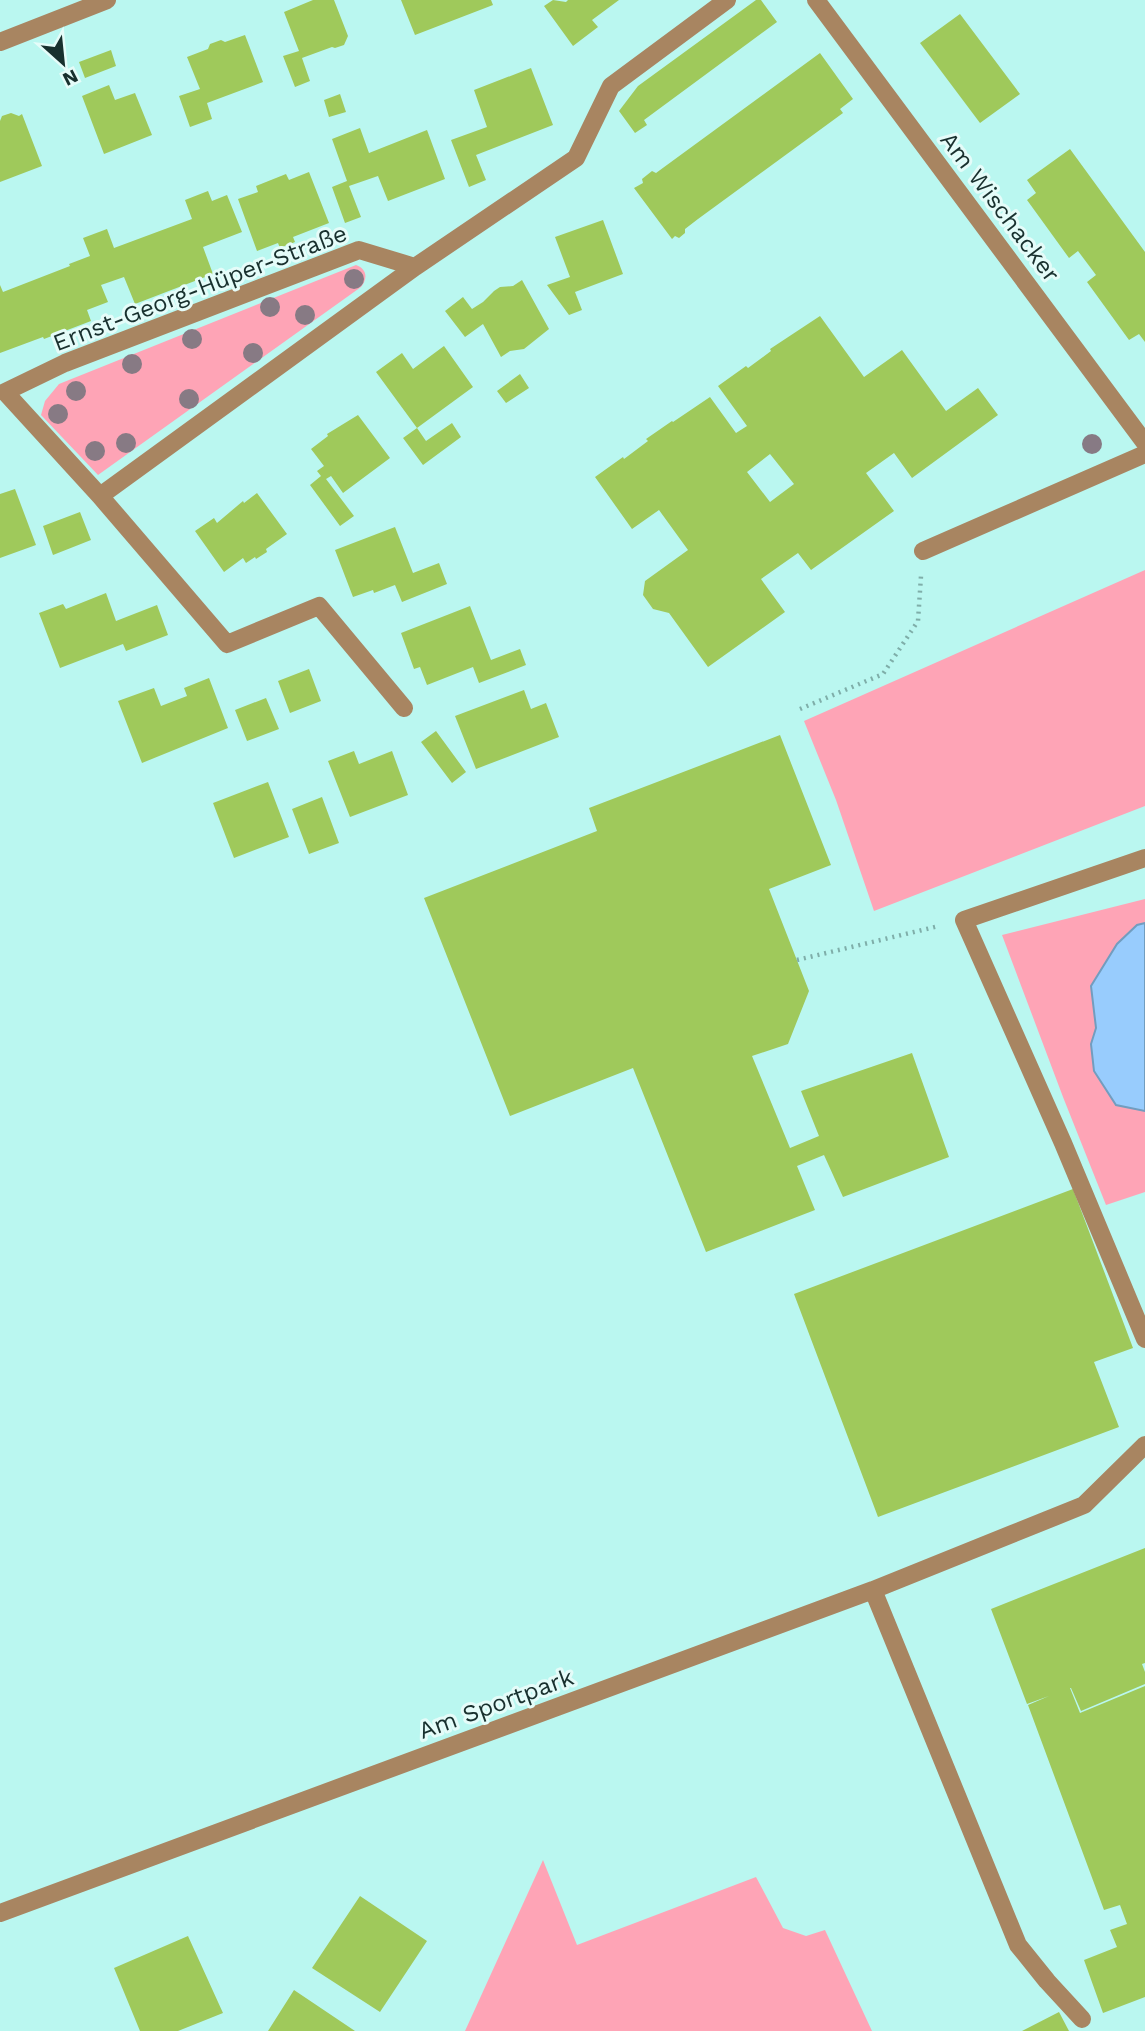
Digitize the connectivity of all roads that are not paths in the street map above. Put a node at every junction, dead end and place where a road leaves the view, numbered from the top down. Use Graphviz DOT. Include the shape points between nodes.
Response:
graph roads {
  1 [pos="107,0"];
  2 [pos="727,0"];
  3 [pos="816,0"];
  4 [pos="0,42"];
  5 [pos="415,267"];
  6 [pos="2,390"];
  7 [pos="1145,443"];
  8 [pos="1145,454"];
  9 [pos="100,496"];
  10 [pos="923,551"];
  11 [pos="404,708"];
  12 [pos="1145,858"];
  13 [pos="1145,1339"];
  14 [pos="1145,1445"];
  15 [pos="873,1590"];
  16 [pos="0,1913"];
  17 [pos="1082,2020"];
  1 -- 4 [label="street"];
  2 -- 5 [label="street" via="611,86 576,158"];
  3 -- 7 [label="street, Am Wischacker"];
  5 -- 6 [label="street, Ernst-Georg-Hüper-Straße" via="359,250"];
  5 -- 9 [label="street"];
  6 -- 9 [label="street, Ernst-Georg-Hüper-Straße"];
  8 -- 10 [label="street"];
  9 -- 11 [label="street, Ernst-Georg-Hüper-Straße" via="227,644 319,606"];
  12 -- 13 [label="street" via="964,920"];
  14 -- 15 [label="street, Am Sportpark" via="1084,1505"];
  15 -- 16 [label="street, Am Sportpark"];
  15 -- 17 [label="street" via="1018,1945"];
}
